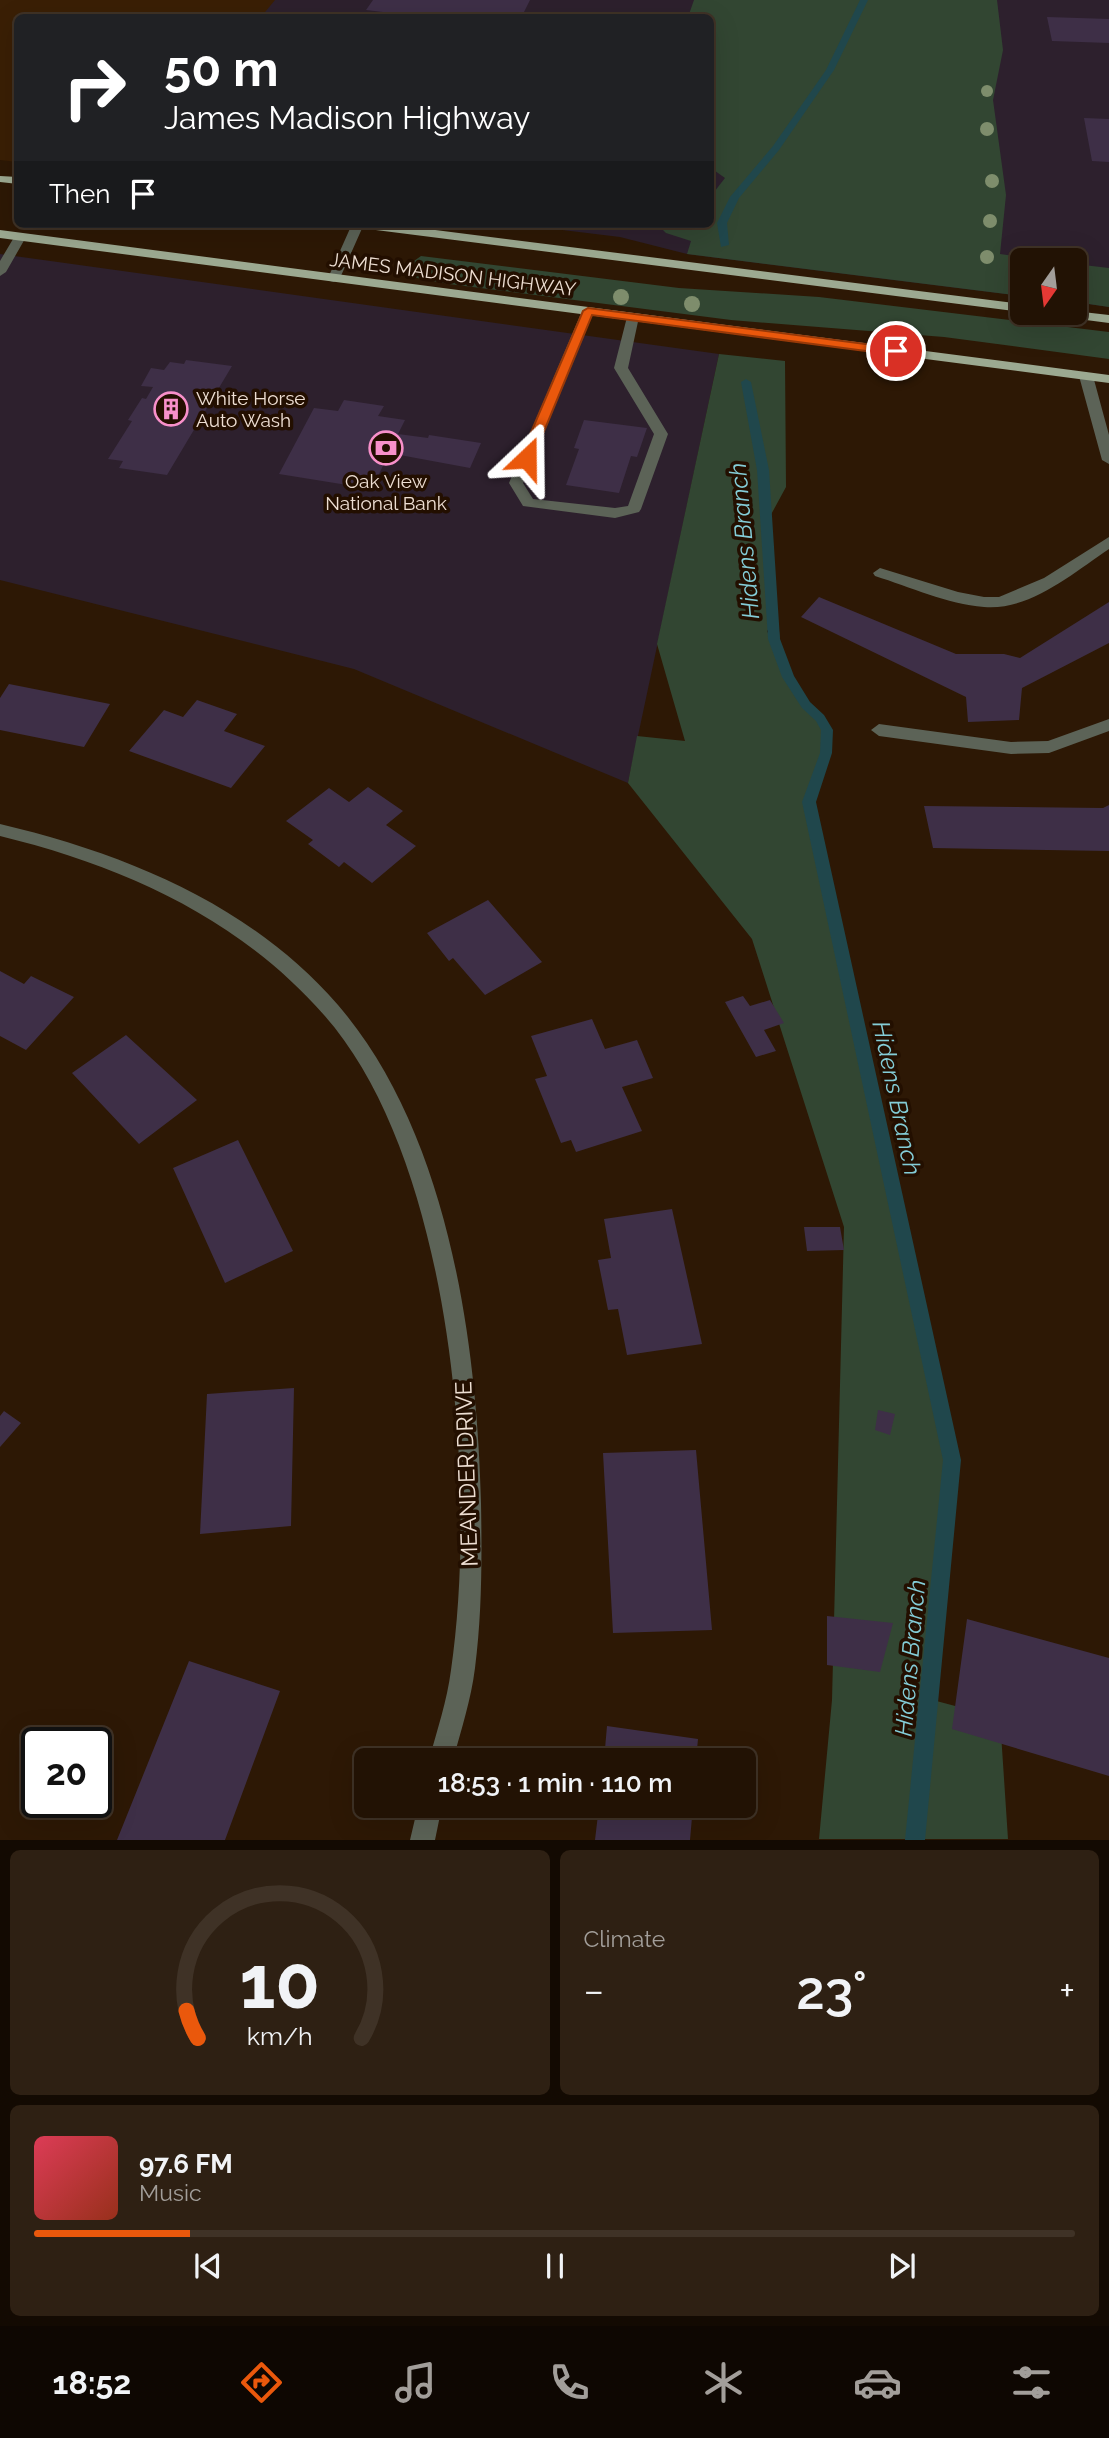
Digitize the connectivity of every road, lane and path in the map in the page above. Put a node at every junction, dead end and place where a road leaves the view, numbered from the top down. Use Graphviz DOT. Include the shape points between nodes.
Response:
graph roads {
  1 [pos="357,228"];
  2 [pos="391,228"];
  3 [pos="0,234"];
  4 [pos="20,237"];
  5 [pos="0,278"];
  6 [pos="334,278"];
  7 [pos="1010,306"];
  8 [pos="588,311"];
  9 [pos="1087,316"];
  10 [pos="633,317"];
  11 [pos="1109,319"];
  12 [pos="1086,376"];
  13 [pos="1109,379"];
  14 [pos="1109,460"];
  15 [pos="1109,542"];
  16 [pos="880,573"];
  17 [pos="1109,725"];
  18 [pos="879,730"];
  19 [pos="0,830"];
  20 [pos="444,1748"];
  21 [pos="427,1818"];
  22 [pos="422,1839"];
  1 -- 6 [label="street"];
  2 -- 7 [label="main road, JAMES MADISON HIGHWAY"];
  3 -- 4 [label="main road, JAMES MADISON HIGHWAY"];
  4 -- 5 [label="street"];
  4 -- 6 [label="main road, JAMES MADISON HIGHWAY"];
  6 -- 8 [label="main road, JAMES MADISON HIGHWAY"];
  8 -- 10 [label="main road, JAMES MADISON HIGHWAY"];
  8 -- 10 [label="street" via="516,483 528,503 615,513 634,509 661,434 621,368"];
  9 -- 11 [label="main road"];
  10 -- 12 [label="main road, JAMES MADISON HIGHWAY"];
  12 -- 13 [label="main road, JAMES MADISON HIGHWAY"];
  12 -- 14 [label="street"];
  15 -- 16 [label="street" via="1033,590 986,603"];
  17 -- 18 [label="street" via="1049,747 1011,748"];
  19 -- 20 [label="street, MEANDER DRIVE" via="52,840 125,865 194,898 269,951 314,992 364,1053 391,1098 428,1198 455,1311 469,1438 470,1579 463,1671"];
  21 -- 22 [label="street"];
}
